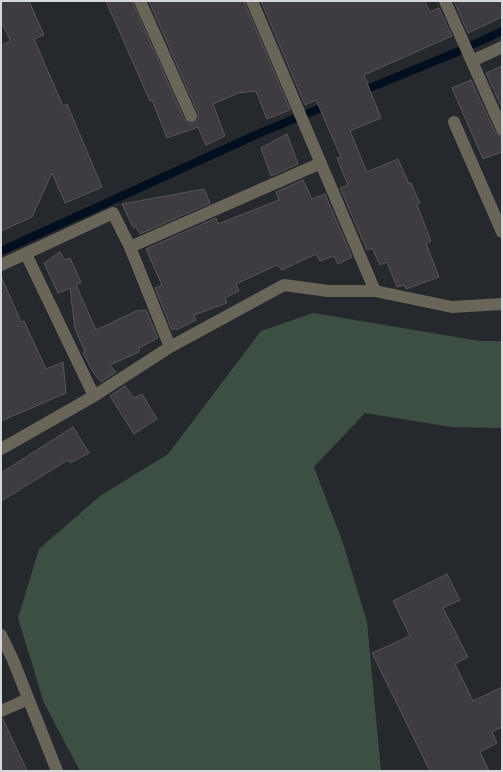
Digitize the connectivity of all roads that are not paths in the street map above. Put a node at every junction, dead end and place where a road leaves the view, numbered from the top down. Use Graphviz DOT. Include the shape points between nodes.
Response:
graph roads {
  1 [pos="140,1"];
  2 [pos="252,1"];
  3 [pos="445,1"];
  4 [pos="502,47"];
  5 [pos="472,61"];
  6 [pos="191,116"];
  7 [pos="454,122"];
  8 [pos="502,129"];
  9 [pos="321,162"];
  10 [pos="502,232"];
  11 [pos="130,247"];
  12 [pos="26,254"];
  13 [pos="1,264"];
  14 [pos="375,291"];
  15 [pos="502,304"];
  16 [pos="170,347"];
  17 [pos="94,396"];
  18 [pos="1,449"];
  19 [pos="1,635"];
  20 [pos="28,699"];
  21 [pos="1,711"];
  22 [pos="57,771"];
  1 -- 6 [label="street"];
  2 -- 9 [label="street"];
  3 -- 5 [label="street"];
  4 -- 5 [label="street"];
  5 -- 8 [label="street"];
  7 -- 10 [label="street"];
  9 -- 11 [label="street"];
  9 -- 14 [label="street"];
  11 -- 12 [label="street" via="113,214"];
  11 -- 16 [label="street"];
  12 -- 13 [label="street"];
  12 -- 17 [label="street"];
  14 -- 15 [label="street" via="452,307"];
  14 -- 16 [label="street" via="328,291 284,285"];
  16 -- 17 [label="street"];
  17 -- 18 [label="street"];
  19 -- 20 [label="street"];
  20 -- 21 [label="street"];
  20 -- 22 [label="street"];
}
